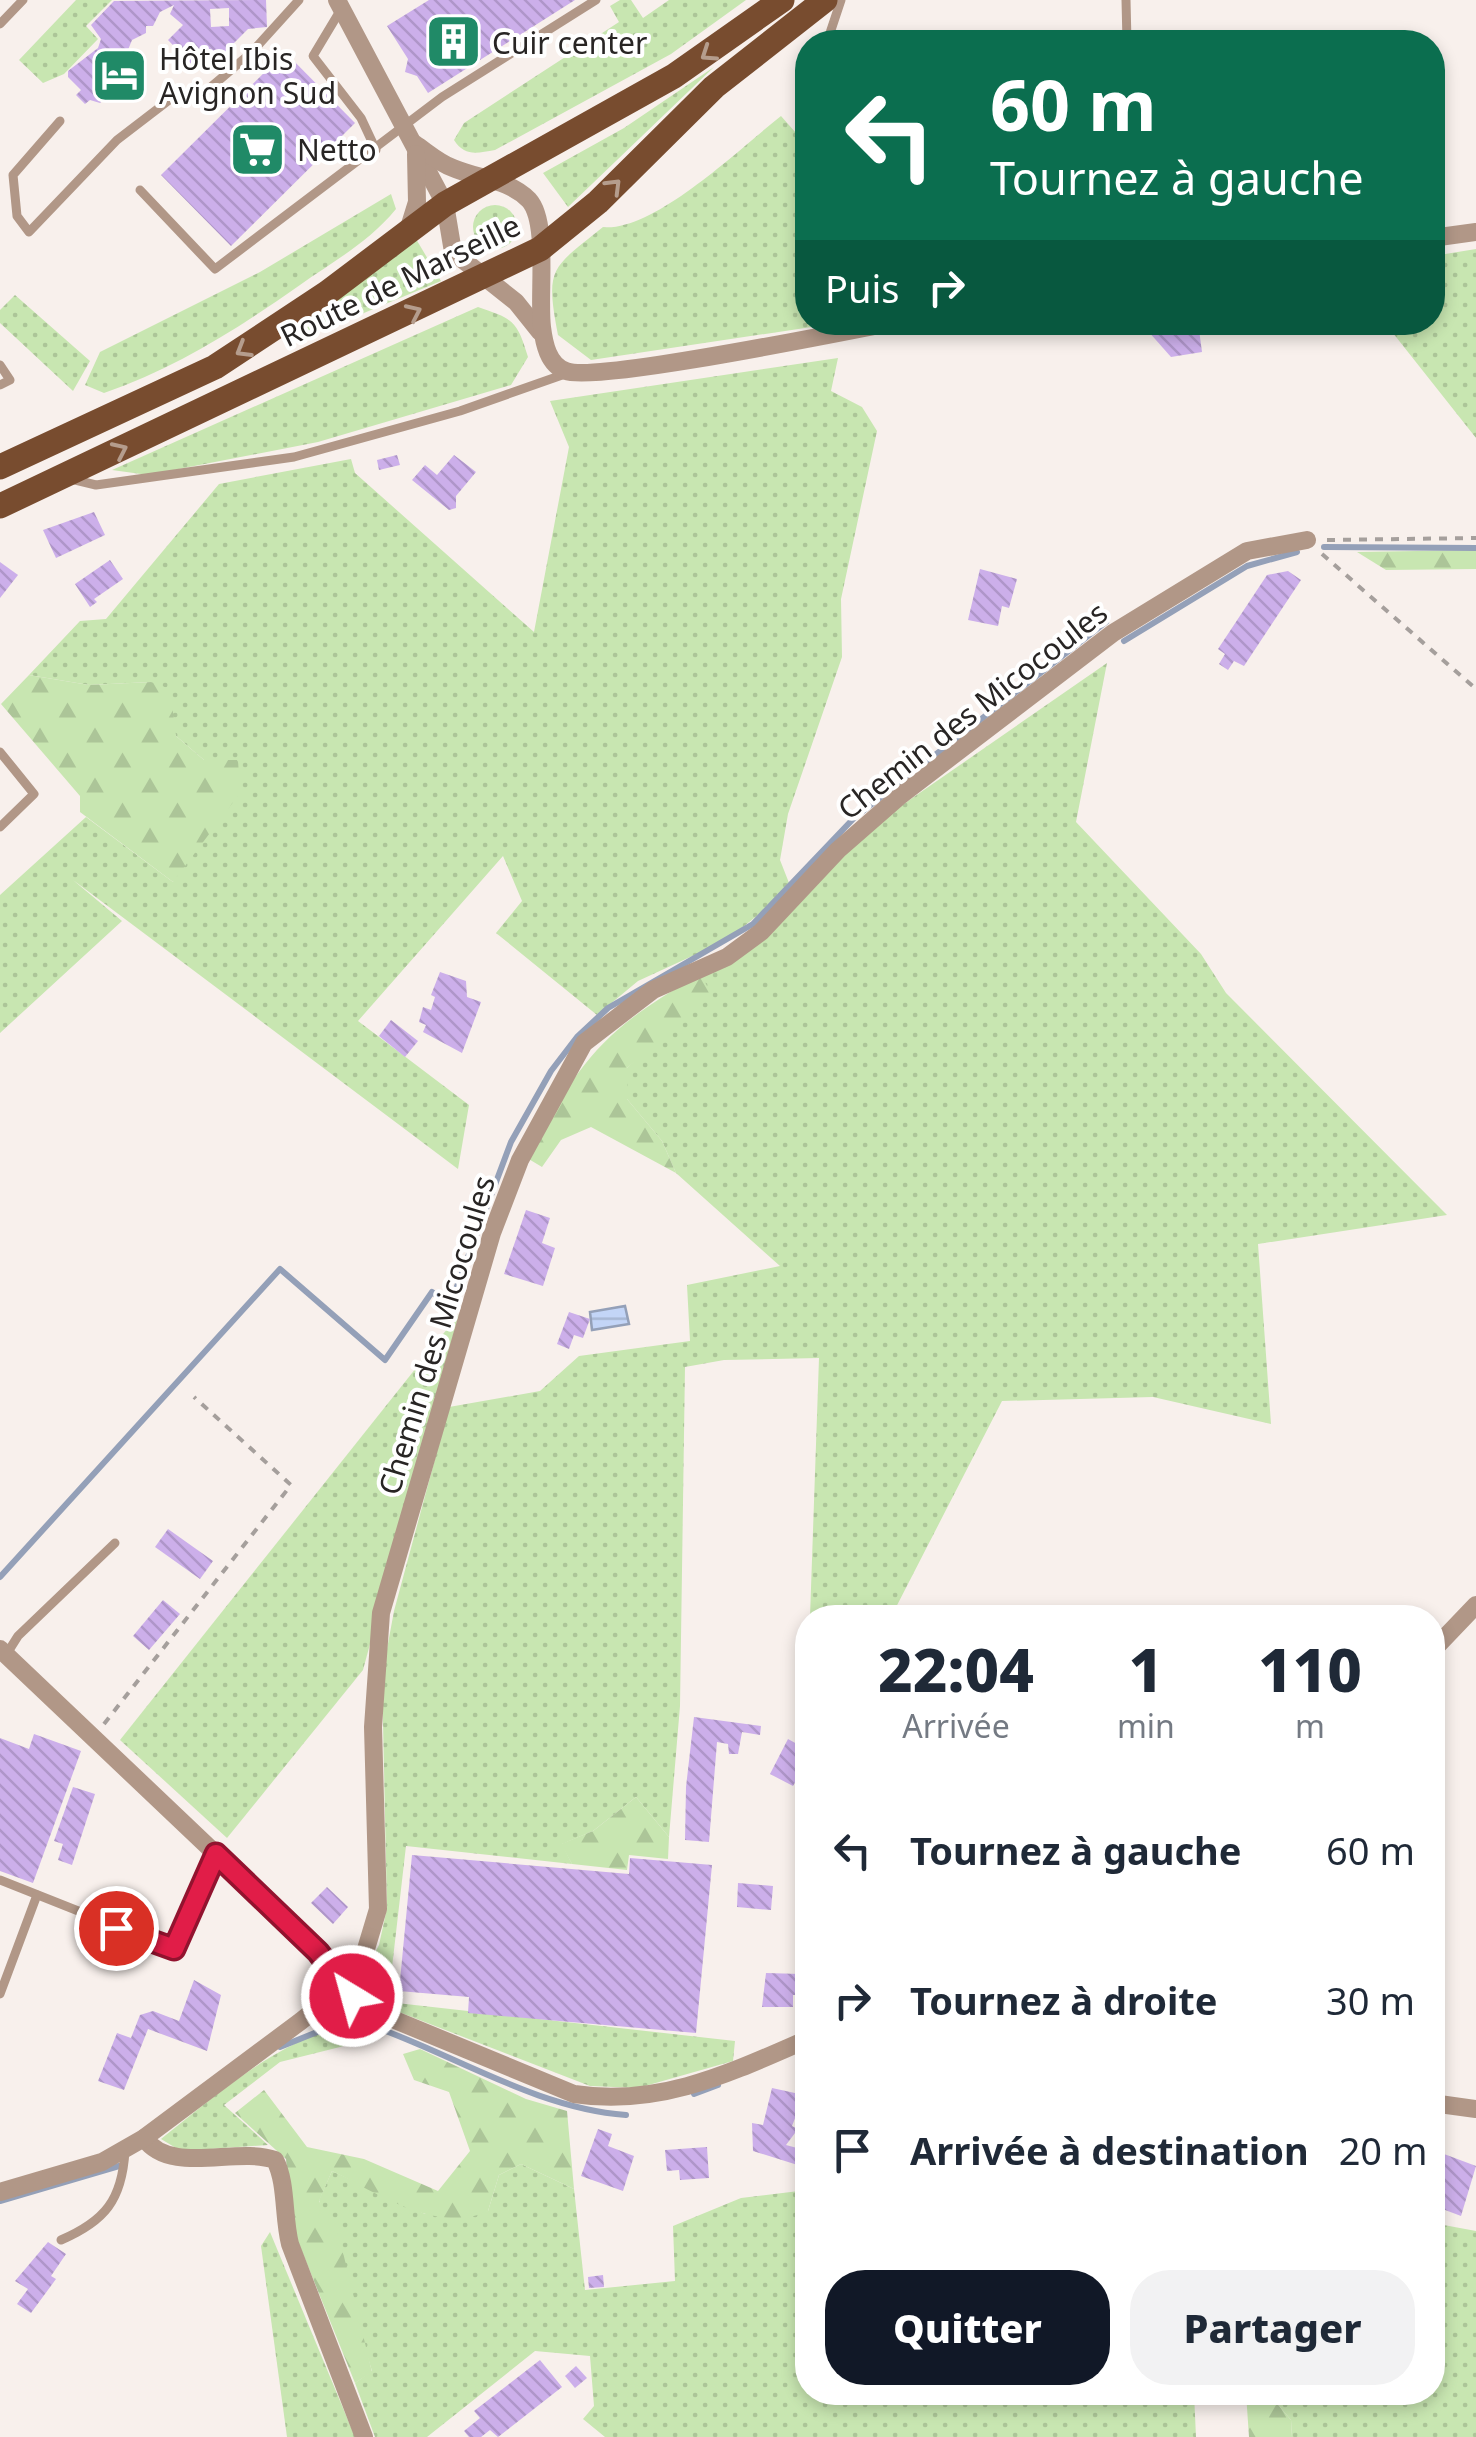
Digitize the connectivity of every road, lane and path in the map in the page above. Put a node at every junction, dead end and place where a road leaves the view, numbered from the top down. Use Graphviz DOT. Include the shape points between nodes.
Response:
graph roads {
  1 [pos="23,0"];
  2 [pos="299,0"];
  3 [pos="596,0"];
  4 [pos="782,0"];
  5 [pos="825,0"];
  6 [pos="841,0"];
  7 [pos="1126,0"];
  8 [pos="339,4"];
  9 [pos="0,24"];
  10 [pos="832,30"];
  11 [pos="1127,30"];
  12 [pos="60,121"];
  13 [pos="410,136"];
  14 [pos="376,150"];
  15 [pos="488,178"];
  16 [pos="140,190"];
  17 [pos="445,204"];
  18 [pos="408,232"];
  19 [pos="1476,232"];
  20 [pos="1445,236"];
  21 [pos="540,249"];
  22 [pos="488,278"];
  23 [pos="821,335"];
  24 [pos="544,338"];
  25 [pos="0,365"];
  26 [pos="568,373"];
  27 [pos="0,384"];
  28 [pos="0,467"];
  29 [pos="63,477"];
  30 [pos="0,506"];
  31 [pos="1476,538"];
  32 [pos="1307,540"];
  33 [pos="1476,688"];
  34 [pos="0,752"];
  35 [pos="0,828"];
  36 [pos="194,1397"];
  37 [pos="115,1543"];
  38 [pos="1476,1606"];
  39 [pos="1445,1638"];
  40 [pos="3,1652"];
  41 [pos="91,1739"];
  42 [pos="216,1854"];
  43 [pos="0,1880"];
  44 [pos="37,1895"];
  45 [pos="343,1987"];
  46 [pos="0,1994"];
  47 [pos="795,2044"];
  48 [pos="1445,2105"];
  49 [pos="1476,2109"];
  50 [pos="144,2138"];
  51 [pos="126,2148"];
  52 [pos="0,2192"];
  53 [pos="61,2240"];
  54 [pos="364,2437"];
  1 -- 9 [label="lane"];
  2 -- 12 [label="lane" via="205,92 177,94 118,140 28,232 17,216 14,174"];
  3 -- 13 [label="lane" via="442,97"];
  4 -- 15 [label="main road, Route de Marseille, one-way" via="686,69"];
  21 -- 5 [label="main road, Route de Marseille, one-way" via="598,202 714,87"];
  6 -- 10 [label="lane"];
  7 -- 11 [label="lane"];
  8 -- 13 [label="street"];
  8 -- 14 [label="lane" via="313,56 361,118"];
  13 -- 14 [label="lane"];
  13 -- 15 [label="street" via="448,166"];
  13 -- 17 [label="street"];
  13 -- 18 [label="street" via="417,202"];
  14 -- 16 [label="lane" via="215,269"];
  15 -- 17 [label="main road, Route de Marseille"];
  15 -- 21 [label="street" via="532,203"];
  17 -- 18 [label="main road, Route de Marseille"];
  17 -- 22 [label="street" via="453,252"];
  18 -- 28 [label="main road, Route de Marseille, one-way" via="215,367"];
  19 -- 20 [label="street"];
  21 -- 22 [label="main road, Route de Marseille"];
  21 -- 24 [label="street"];
  22 -- 24 [label="street"];
  29 -- 22 [label="main road, Route de Marseille, one-way"];
  23 -- 26 [label="street"];
  24 -- 26 [label="street" via="556,365"];
  25 -- 27 [label="lane" via="10,380"];
  26 -- 29 [label="lane" via="294,457 96,486"];
  29 -- 30 [label="main road, Route de Marseille"];
  31 -- 32 [label="path"];
  32 -- 33 [label="path"];
  32 -- 45 [label="street, Chemin des Micocoules" via="1247,551 1113,634 900,794 761,932 621,1012 584,1043 565,1070 492,1233 381,1613 374,1726 378,1908 363,1959"];
  34 -- 35 [label="lane" via="34,794"];
  36 -- 41 [label="path" via="291,1485"];
  37 -- 40 [label="lane"];
  38 -- 39 [label="street"];
  40 -- 41 [label="street"];
  41 -- 42 [label="street"];
  42 -- 44 [label="lane" via="174,1949"];
  42 -- 45 [label="street" via="318,1952"];
  43 -- 44 [label="lane"];
  44 -- 46 [label="lane"];
  45 -- 47 [label="street" via="408,2027 574,2094 608,2100 673,2093"];
  45 -- 50 [label="street"];
  48 -- 49 [label="street"];
  50 -- 51 [label="street"];
  50 -- 54 [label="street" via="181,2158 260,2154 275,2160 290,2244"];
  51 -- 52 [label="street" via="102,2162"];
  51 -- 53 [label="lane" via="117,2195 94,2226"];
}
